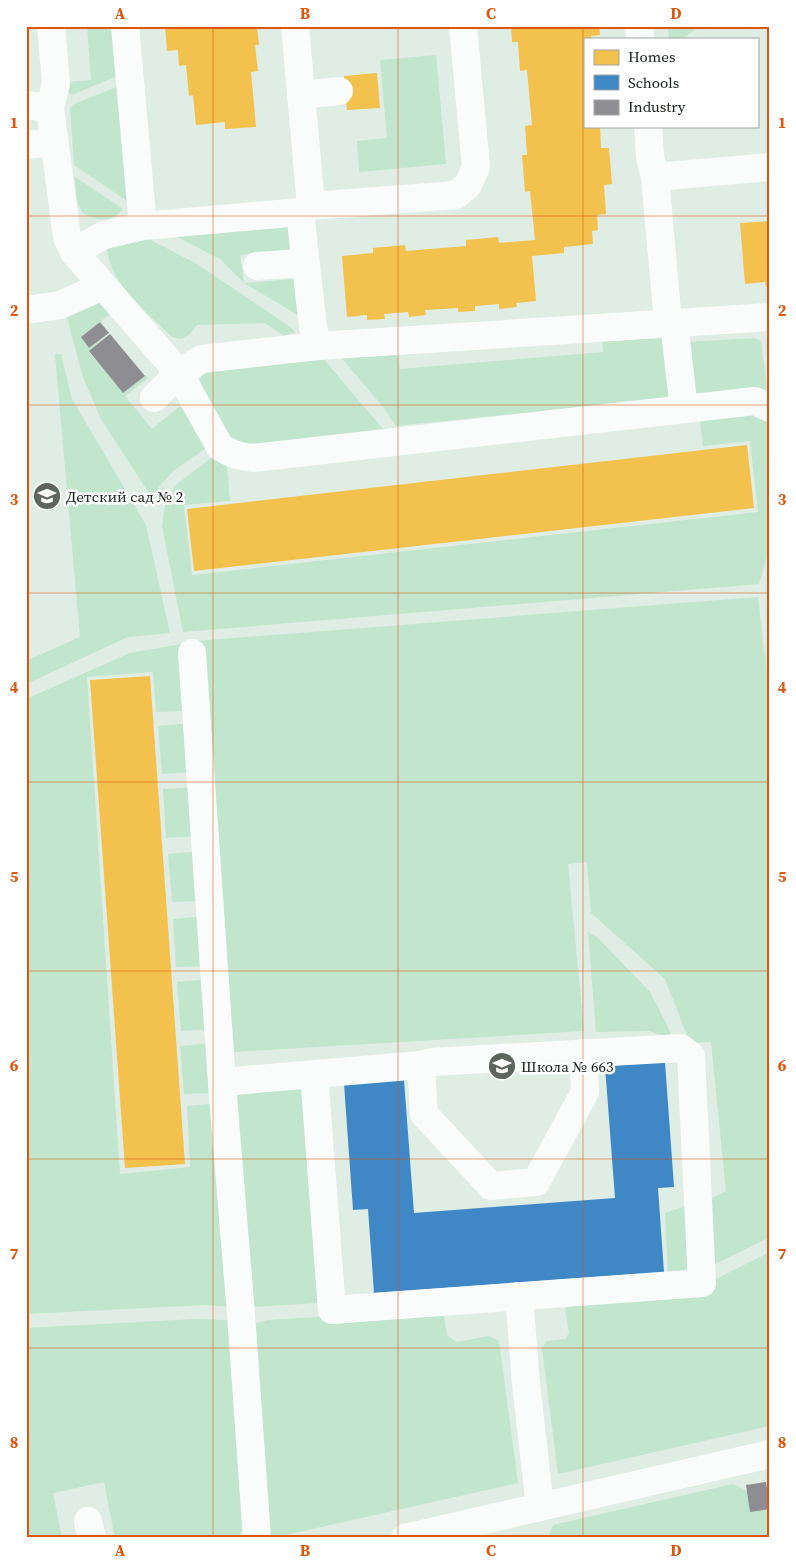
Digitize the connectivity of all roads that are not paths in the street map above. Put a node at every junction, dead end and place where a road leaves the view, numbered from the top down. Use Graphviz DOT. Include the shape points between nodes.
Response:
graph roads {
  1 [pos="51,26"];
  2 [pos="125,26"];
  3 [pos="295,26"];
  4 [pos="464,26"];
  5 [pos="338,92"];
  6 [pos="301,96"];
  7 [pos="38,107"];
  8 [pos="648,128"];
  9 [pos="54,142"];
  10 [pos="26,145"];
  11 [pos="770,167"];
  12 [pos="655,177"];
  13 [pos="306,209"];
  14 [pos="143,226"];
  15 [pos="74,252"];
  16 [pos="305,263"];
  17 [pos="257,266"];
  18 [pos="103,286"];
  19 [pos="26,310"];
  20 [pos="770,317"];
  21 [pos="671,323"];
  22 [pos="318,346"];
  23 [pos="179,373"];
  24 [pos="154,398"];
  25 [pos="770,408"];
  26 [pos="684,409"];
  27 [pos="192,653"];
  28 [pos="583,1052"];
  29 [pos="421,1065"];
  30 [pos="314,1074"];
  31 [pos="222,1082"];
  32 [pos="519,1296"];
  33 [pos="770,1454"];
  34 [pos="540,1507"];
  35 [pos="257,1538"];
  36 [pos="405,1538"];
  1 -- 7 [label="street" via="56,83"];
  2 -- 14 [label="street"];
  3 -- 6 [label="street"];
  4 -- 13 [label="street" via="476,167 468,184 456,195"];
  5 -- 6 [label="street"];
  6 -- 13 [label="street"];
  7 -- 9 [label="street"];
  8 -- 12 [label="street"];
  9 -- 10 [label="street"];
  9 -- 15 [label="street" via="67,237"];
  11 -- 12 [label="street"];
  12 -- 21 [label="street"];
  13 -- 14 [label="street"];
  13 -- 16 [label="street"];
  14 -- 15 [label="street" via="104,235"];
  15 -- 18 [label="street"];
  16 -- 17 [label="street"];
  16 -- 22 [label="street"];
  18 -- 19 [label="street" via="60,305"];
  18 -- 23 [label="street"];
  20 -- 21 [label="street"];
  21 -- 22 [label="street"];
  21 -- 26 [label="street"];
  22 -- 23 [label="street" via="202,359"];
  23 -- 24 [label="street"];
  23 -- 26 [label="street" via="220,447 240,457 253,458"];
  25 -- 26 [label="street" via="755,401"];
  27 -- 31 [label="street"];
  28 -- 29 [label="street"];
  28 -- 29 [label="street" via="586,1092 536,1182 491,1186 424,1114"];
  28 -- 32 [label="street" via="681,1048 691,1056 702,1283"];
  29 -- 30 [label="street"];
  30 -- 31 [label="street"];
  30 -- 32 [label="street" via="332,1310"];
  31 -- 35 [label="street"];
  32 -- 34 [label="street"];
  33 -- 34 [label="street"];
  34 -- 36 [label="street"];
}
